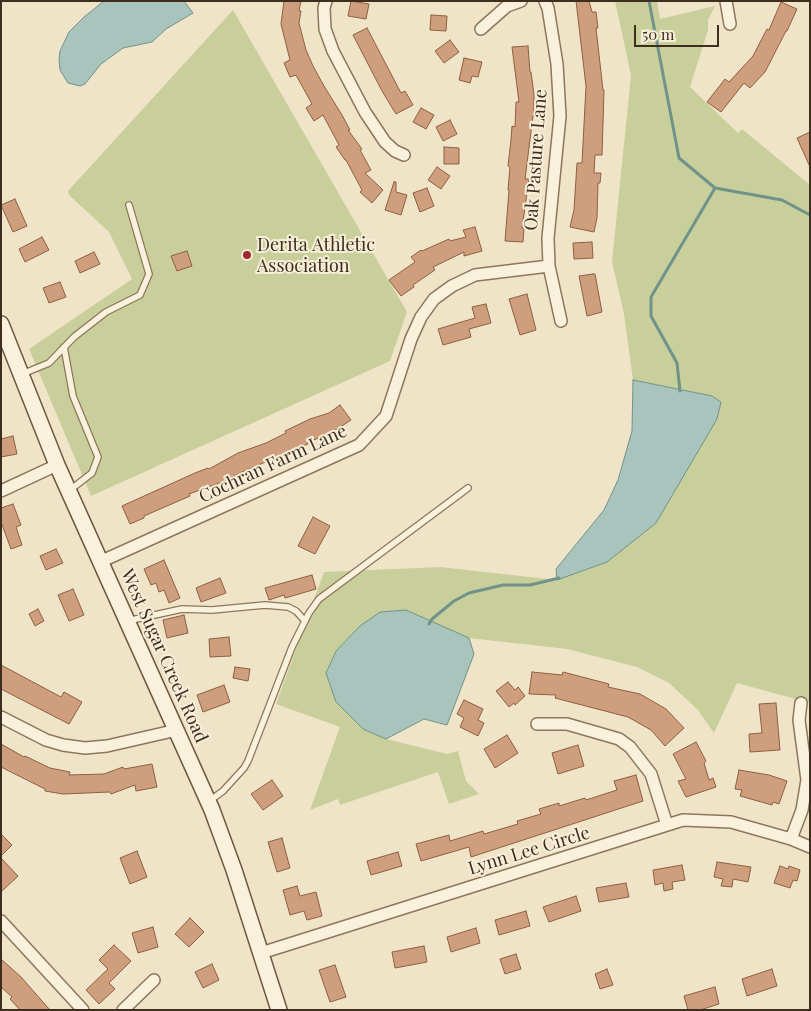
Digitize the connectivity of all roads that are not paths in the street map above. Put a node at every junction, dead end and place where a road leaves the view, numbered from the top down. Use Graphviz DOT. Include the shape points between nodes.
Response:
graph roads {
  1 [pos="326,1"];
  2 [pos="521,1"];
  3 [pos="545,1"];
  4 [pos="726,1"];
  5 [pos="730,24"];
  6 [pos="481,29"];
  7 [pos="404,155"];
  8 [pos="129,205"];
  9 [pos="549,266"];
  10 [pos="561,321"];
  11 [pos="1,324"];
  12 [pos="64,347"];
  13 [pos="22,374"];
  14 [pos="57,465"];
  15 [pos="468,488"];
  16 [pos="1,491"];
  17 [pos="69,491"];
  18 [pos="102,561"];
  19 [pos="128,621"];
  20 [pos="305,621"];
  21 [pos="801,703"];
  22 [pos="1,717"];
  23 [pos="537,724"];
  24 [pos="177,730"];
  25 [pos="208,802"];
  26 [pos="668,825"];
  27 [pos="791,839"];
  28 [pos="810,847"];
  29 [pos="1,921"];
  30 [pos="261,953"];
  31 [pos="154,980"];
  32 [pos="83,1010"];
  33 [pos="123,1010"];
  34 [pos="279,1010"];
  1 -- 7 [label="street" via="325,29 333,51 385,142"];
  2 -- 6 [label="street" via="508,6"];
  3 -- 9 [label="street, Oak Pasture Lane" via="557,64 560,116 548,238"];
  4 -- 5 [label="street"];
  8 -- 12 [label="lane" via="149,274 140,295 106,312"];
  9 -- 10 [label="street, Oak Pasture Lane"];
  9 -- 18 [label="street, Cochran Farm Lane" via="475,275 434,299 412,339 386,416 359,445"];
  11 -- 13 [label="main road, West Sugar Creek Road"];
  12 -- 13 [label="lane" via="50,363"];
  12 -- 17 [label="lane" via="73,396 98,457 92,473"];
  13 -- 14 [label="main road, West Sugar Creek Road"];
  14 -- 16 [label="street"];
  14 -- 17 [label="main road, West Sugar Creek Road"];
  15 -- 20 [label="lane" via="328,591"];
  17 -- 18 [label="main road, West Sugar Creek Road"];
  18 -- 19 [label="main road, West Sugar Creek Road"];
  19 -- 20 [label="lane" via="182,609 265,605 288,607"];
  19 -- 24 [label="main road, West Sugar Creek Road"];
  20 -- 25 [label="lane" via="248,761 223,791"];
  21 -- 27 [label="street" via="799,720 807,780 802,810"];
  22 -- 24 [label="street" via="46,740 85,748"];
  23 -- 26 [label="street" via="567,724 620,739 651,774"];
  24 -- 25 [label="main road, West Sugar Creek Road"];
  25 -- 30 [label="main road, West Sugar Creek Road"];
  26 -- 27 [label="street, Lynn Lee Circle" via="683,820 731,822"];
  26 -- 30 [label="street, Lynn Lee Circle"];
  27 -- 28 [label="street, Lynn Lee Circle"];
  29 -- 32 [label="street"];
  30 -- 34 [label="main road, West Sugar Creek Road"];
  31 -- 33 [label="street"];
}
